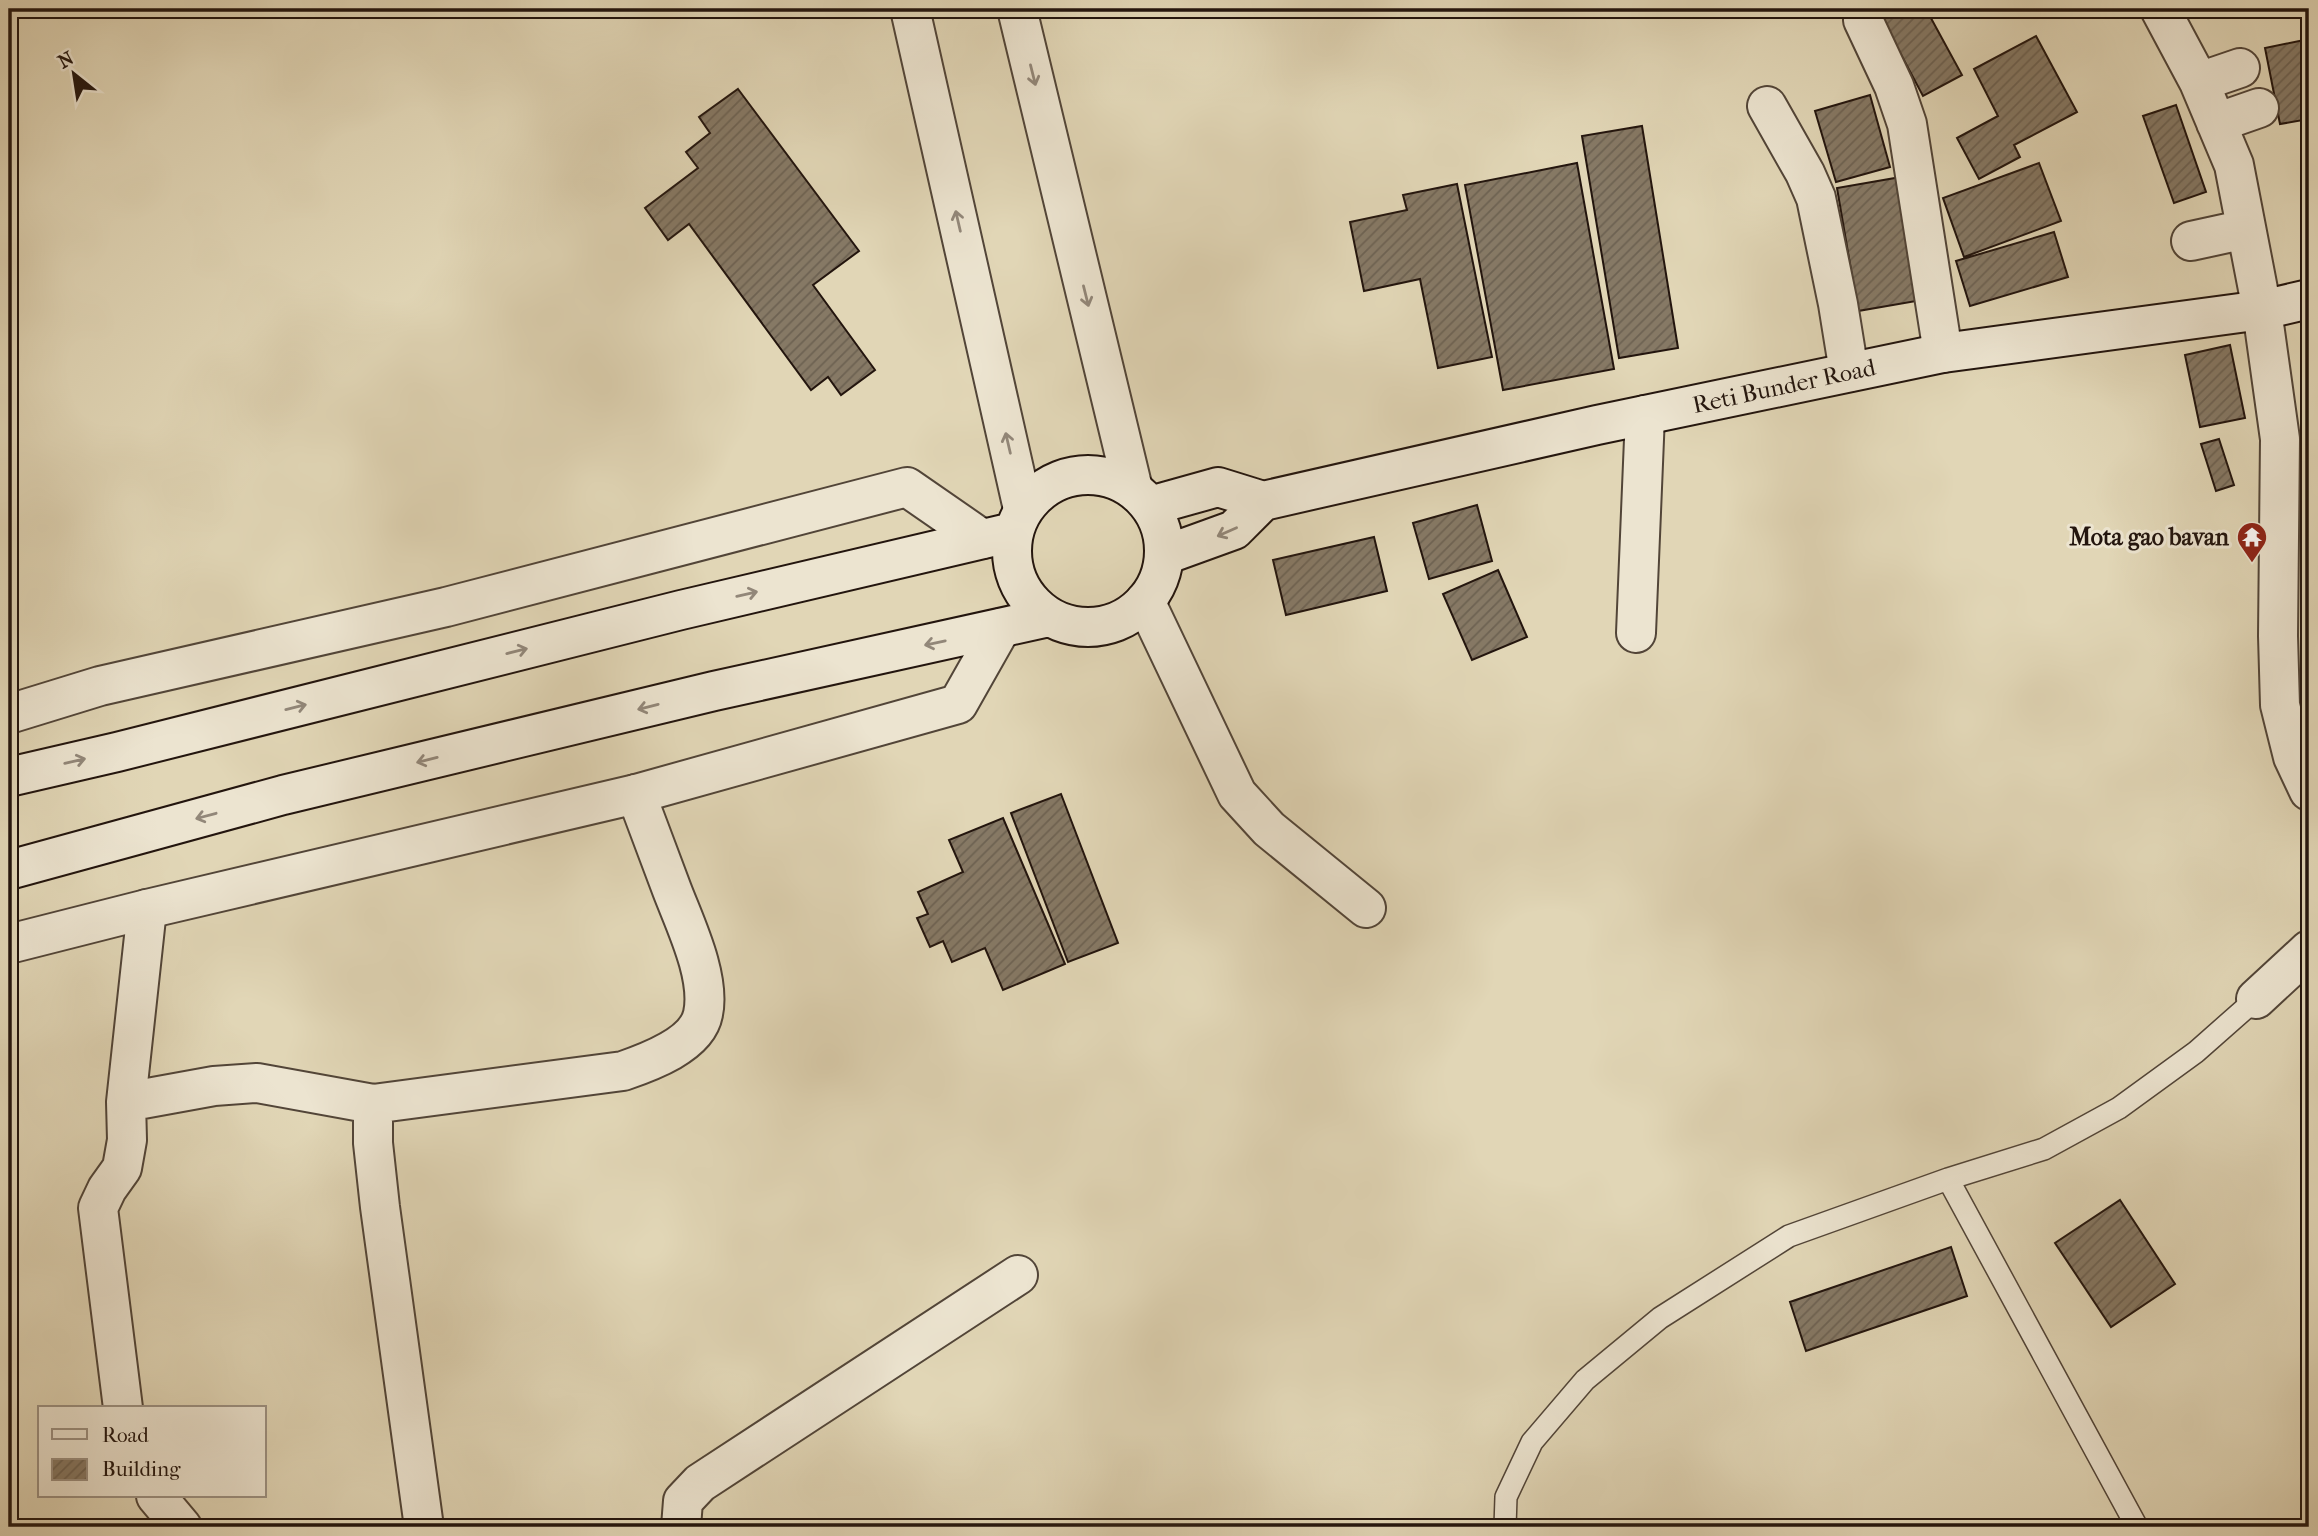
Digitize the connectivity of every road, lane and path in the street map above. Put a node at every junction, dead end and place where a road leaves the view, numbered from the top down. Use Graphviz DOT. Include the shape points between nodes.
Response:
graph roads {
  1 [pos="910,9"];
  2 [pos="1017,9"];
  3 [pos="2160,9"];
  4 [pos="1863,20"];
  5 [pos="2240,68"];
  6 [pos="2199,82"];
  7 [pos="1767,106"];
  8 [pos="2259,108"];
  9 [pos="2217,123"];
  10 [pos="2246,229"];
  11 [pos="2191,241"];
  12 [pos="2309,299"];
  13 [pos="2262,310"];
  14 [pos="1943,353"];
  15 [pos="1849,372"];
  16 [pos="1645,415"];
  17 [pos="1141,497"];
  18 [pos="1263,501"];
  19 [pos="1006,527"];
  20 [pos="1165,555"];
  21 [pos="1145,601"];
  22 [pos="1049,617"];
  23 [pos="1001,628"];
  24 [pos="1636,633"];
  25 [pos="9,714"];
  26 [pos="9,776"];
  27 [pos="2309,791"];
  28 [pos="636,794"];
  29 [pos="9,870"];
  30 [pos="1366,908"];
  31 [pos="147,909"];
  32 [pos="9,944"];
  33 [pos="2309,950"];
  34 [pos="2256,999"];
  35 [pos="126,1102"];
  36 [pos="373,1104"];
  37 [pos="1948,1179"];
  38 [pos="1018,1275"];
  39 [pos="123,1406"];
  40 [pos="158,1498"];
  41 [pos="182,1527"];
  42 [pos="424,1527"];
  43 [pos="681,1527"];
  44 [pos="1505,1527"];
  45 [pos="2137,1527"];
  19 -- 1 [label="street, one-way"];
  2 -- 17 [label="street, one-way"];
  3 -- 6 [label="street"];
  4 -- 14 [label="street" via="1907,124"];
  5 -- 6 [label="street"];
  6 -- 9 [label="street"];
  7 -- 15 [label="street" via="1816,198"];
  8 -- 9 [label="street"];
  9 -- 10 [label="street" via="2234,165"];
  10 -- 11 [label="street"];
  10 -- 13 [label="street"];
  12 -- 13 [label="street, Reti Bunder Road"];
  13 -- 14 [label="street, Reti Bunder Road"];
  13 -- 27 [label="street" via="2280,439 2280,705 2293,757"];
  14 -- 15 [label="street, Reti Bunder Road"];
  15 -- 16 [label="street, Reti Bunder Road"];
  16 -- 18 [label="street, Reti Bunder Road"];
  16 -- 24 [label="street"];
  17 -- 18 [label="street" via="1218,487"];
  17 -- 19 [label="street" via="1110,478 1074,476 1040,491"];
  17 -- 20 [label="street" via="1161,529"];
  18 -- 20 [label="street, one-way" via="1234,530"];
  19 -- 22 [label="street" via="1017,580 1030,601"];
  19 -- 25 [label="street" via="907,487 446,607 100,686"];
  26 -- 19 [label="street, one-way"];
  20 -- 21 [label="street" via="1158,580"];
  21 -- 22 [label="street" via="1124,618 1100,626 1074,626"];
  21 -- 30 [label="street" via="1237,794 1269,829"];
  22 -- 23 [label="street"];
  23 -- 28 [label="street" via="958,704"];
  23 -- 29 [label="street, one-way" via="714,691 283,795"];
  28 -- 31 [label="street"];
  28 -- 36 [label="street" via="704,980 703,1016 688,1039 659,1058 623,1071"];
  31 -- 32 [label="street"];
  31 -- 35 [label="street"];
  33 -- 34 [label="street"];
  34 -- 37 [label="lane" via="2196,1052 2119,1108 2044,1149"];
  35 -- 36 [label="street" via="257,1083"];
  35 -- 39 [label="street" via="122,1168 98,1208"];
  36 -- 42 [label="street" via="380,1207"];
  37 -- 44 [label="lane" via="1789,1236 1660,1318 1585,1380 1532,1442 1506,1497"];
  37 -- 45 [label="lane"];
  38 -- 43 [label="street" via="701,1483 683,1501"];
  40 -- 41 [label="street"];
}
